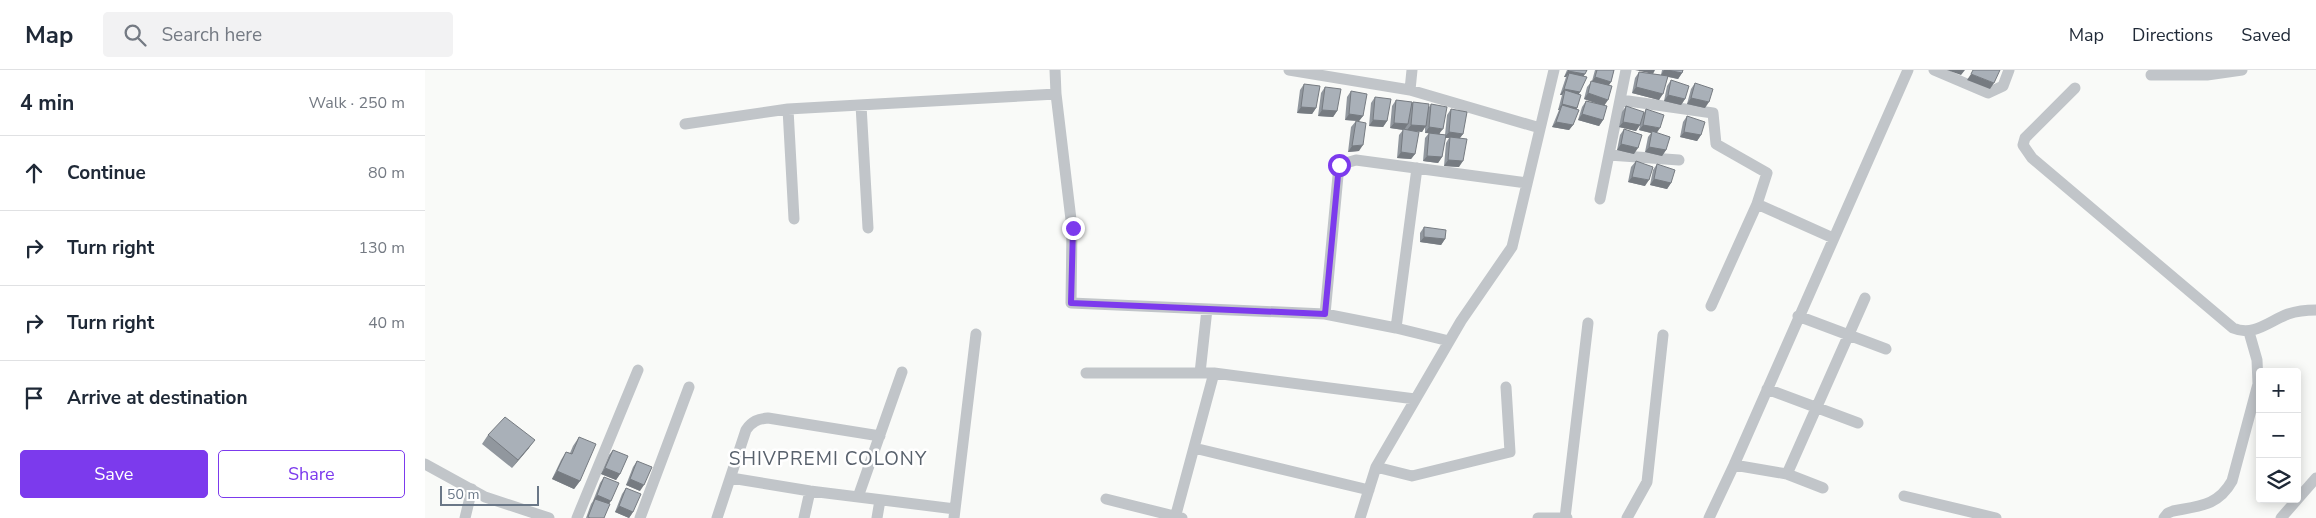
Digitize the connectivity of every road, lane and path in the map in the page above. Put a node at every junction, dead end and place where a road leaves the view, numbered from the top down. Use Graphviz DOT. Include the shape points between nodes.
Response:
graph roads {
  1 [pos="1055,70"];
  2 [pos="1289,70"];
  3 [pos="1411,70"];
  4 [pos="1554,70"];
  5 [pos="1626,70"];
  6 [pos="1908,70"];
  7 [pos="1934,70"];
  8 [pos="2009,70"];
  9 [pos="2242,70"];
  10 [pos="1335,74"];
  11 [pos="2151,75"];
  12 [pos="2075,88"];
  13 [pos="1410,90"];
  14 [pos="1056,94"];
  15 [pos="1621,100"];
  16 [pos="861,105"];
  17 [pos="788,109"];
  18 [pos="685,124"];
  19 [pos="1540,128"];
  20 [pos="1609,155"];
  21 [pos="1679,160"];
  22 [pos="1417,168"];
  23 [pos="1527,183"];
  24 [pos="1600,199"];
  25 [pos="1757,204"];
  26 [pos="794,219"];
  27 [pos="868,228"];
  28 [pos="1833,238"];
  29 [pos="1865,298"];
  30 [pos="1711,306"];
  31 [pos="1207,309"];
  32 [pos="2316,310"];
  33 [pos="1325,314"];
  34 [pos="1798,316"];
  35 [pos="1588,323"];
  36 [pos="1397,328"];
  37 [pos="2249,332"];
  38 [pos="975,334"];
  39 [pos="1848,334"];
  40 [pos="1663,335"];
  41 [pos="1449,341"];
  42 [pos="1886,349"];
  43 [pos="638,370"];
  44 [pos="902,372"];
  45 [pos="1085,373"];
  46 [pos="1200,373"];
  47 [pos="1214,373"];
  48 [pos="689,387"];
  49 [pos="1506,387"];
  50 [pos="1767,389"];
  51 [pos="1415,399"];
  52 [pos="1816,407"];
  53 [pos="1858,423"];
  54 [pos="880,436"];
  55 [pos="1194,448"];
  56 [pos="425,464"];
  57 [pos="1734,465"];
  58 [pos="1376,467"];
  59 [pos="1787,474"];
  60 [pos="731,478"];
  61 [pos="2316,478"];
  62 [pos="1823,488"];
  63 [pos="472,489"];
  64 [pos="1369,490"];
  65 [pos="810,491"];
  66 [pos="1904,496"];
  67 [pos="858,497"];
  68 [pos="1106,499"];
  69 [pos="880,500"];
  70 [pos="954,513"];
  71 [pos="1178,517"];
  72 [pos="465,518"];
  73 [pos="549,518"];
  74 [pos="577,518"];
  75 [pos="640,518"];
  76 [pos="717,518"];
  77 [pos="804,518"];
  78 [pos="877,518"];
  79 [pos="1360,518"];
  80 [pos="1539,518"];
  81 [pos="1566,518"];
  82 [pos="1627,518"];
  83 [pos="1709,518"];
  84 [pos="1996,518"];
  85 [pos="2164,518"];
  86 [pos="2281,518"];
  1 -- 14 [label="street"];
  2 -- 10 [label="street"];
  3 -- 13 [label="street"];
  4 -- 19 [label="street"];
  5 -- 15 [label="street"];
  6 -- 28 [label="street"];
  7 -- 8 [label="street" via="1988,93 2003,86"];
  9 -- 11 [label="street" via="2207,75"];
  10 -- 13 [label="street"];
  12 -- 37 [label="street" via="2025,138 2026,152 2233,328"];
  13 -- 19 [label="street"];
  14 -- 16 [label="street"];
  14 -- 31 [label="street" via="1073,228 1071,303"];
  15 -- 20 [label="street"];
  15 -- 25 [label="street" via="1713,113 1716,144 1767,173"];
  16 -- 17 [label="street"];
  16 -- 27 [label="street"];
  17 -- 18 [label="street"];
  17 -- 26 [label="street"];
  19 -- 23 [label="street"];
  20 -- 21 [label="street"];
  20 -- 24 [label="street"];
  22 -- 23 [label="street"];
  22 -- 33 [label="street" via="1356,160 1339,165"];
  22 -- 36 [label="street"];
  23 -- 41 [label="street" via="1512,247"];
  25 -- 28 [label="street"];
  25 -- 30 [label="street"];
  28 -- 34 [label="street"];
  29 -- 39 [label="street"];
  31 -- 33 [label="street"];
  31 -- 46 [label="street"];
  32 -- 37 [label="street" via="2287,314"];
  33 -- 36 [label="street"];
  34 -- 39 [label="street"];
  34 -- 50 [label="street"];
  35 -- 81 [label="street"];
  36 -- 41 [label="street"];
  37 -- 85 [label="street" via="2257,360 2259,384 2232,481 2225,494 2217,500 2173,511"];
  38 -- 70 [label="street"];
  39 -- 42 [label="street"];
  39 -- 52 [label="street"];
  40 -- 82 [label="street" via="1647,482"];
  41 -- 51 [label="street"];
  43 -- 74 [label="street"];
  44 -- 54 [label="street"];
  45 -- 46 [label="street"];
  46 -- 47 [label="street"];
  47 -- 51 [label="street"];
  47 -- 55 [label="street"];
  48 -- 75 [label="street"];
  49 -- 58 [label="street" via="1510,452 1412,476"];
  50 -- 52 [label="street"];
  50 -- 57 [label="street"];
  51 -- 58 [label="street"];
  52 -- 53 [label="street"];
  52 -- 59 [label="street"];
  54 -- 60 [label="street" via="759,419 746,430"];
  54 -- 67 [label="street"];
  55 -- 64 [label="street"];
  55 -- 71 [label="street"];
  56 -- 63 [label="street"];
  57 -- 59 [label="street"];
  57 -- 83 [label="street"];
  58 -- 64 [label="street"];
  59 -- 62 [label="street"];
  60 -- 65 [label="street"];
  60 -- 76 [label="street"];
  61 -- 86 [label="street"];
  63 -- 72 [label="street"];
  63 -- 73 [label="street" via="485,497"];
  64 -- 79 [label="street"];
  65 -- 67 [label="street"];
  65 -- 77 [label="street"];
  66 -- 84 [label="street"];
  67 -- 69 [label="street"];
  68 -- 71 [label="street"];
  69 -- 70 [label="street"];
  69 -- 78 [label="street"];
  80 -- 81 [label="street"];
}
